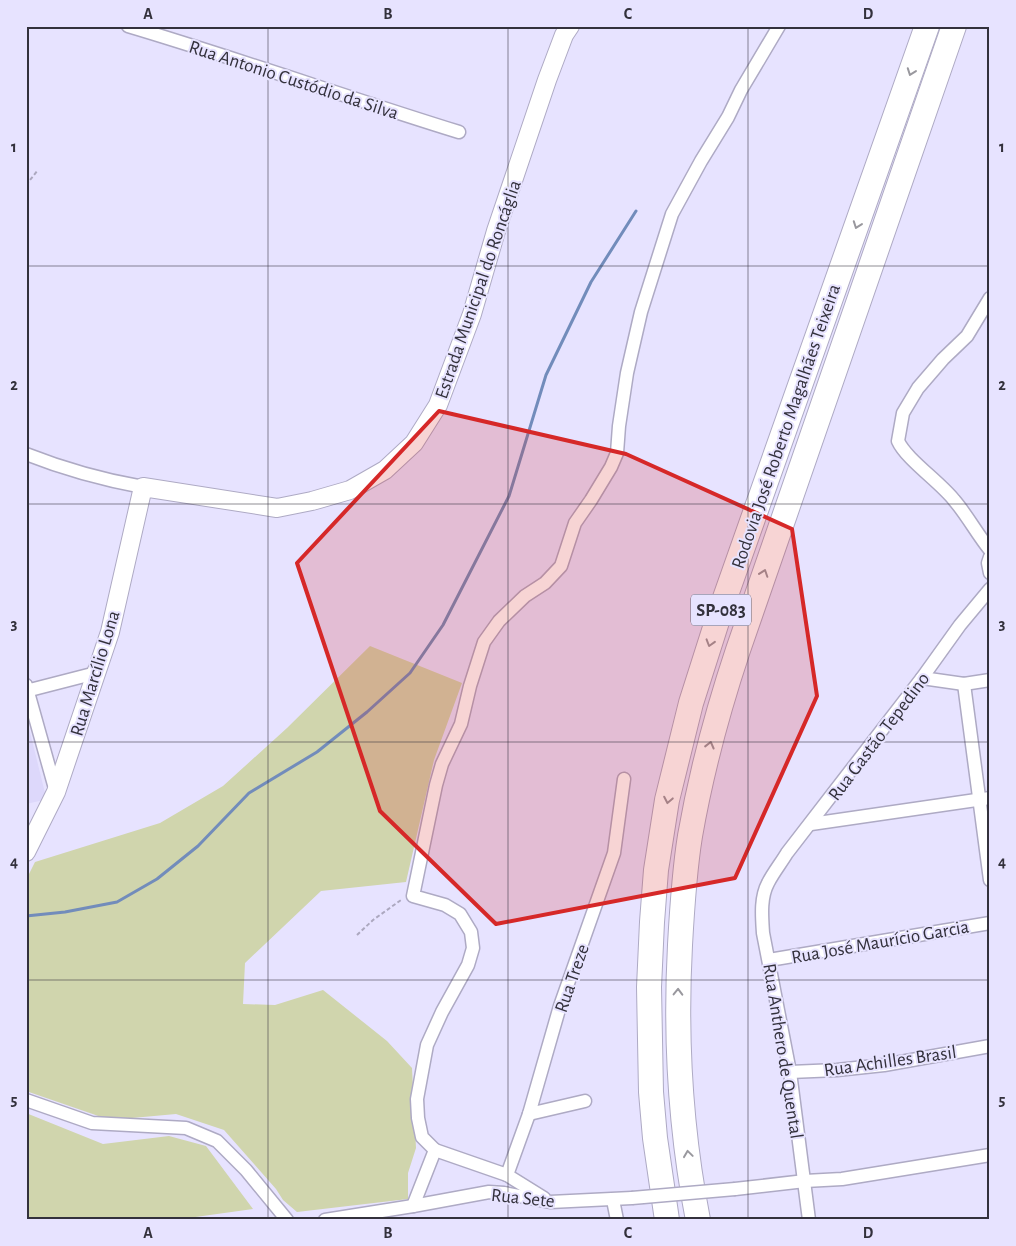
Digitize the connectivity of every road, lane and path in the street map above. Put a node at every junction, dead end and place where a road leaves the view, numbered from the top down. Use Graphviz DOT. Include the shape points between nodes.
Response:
graph roads {
  1 [pos="128,26"];
  2 [pos="570,26"];
  3 [pos="779,26"];
  4 [pos="927,26"];
  5 [pos="954,26"];
  6 [pos="459,132"];
  7 [pos="38,170"];
  8 [pos="26,186"];
  9 [pos="990,298"];
  10 [pos="26,454"];
  11 [pos="143,487"];
  12 [pos="990,550"];
  13 [pos="990,557"];
  14 [pos="990,573"];
  15 [pos="990,589"];
  16 [pos="96,673"];
  17 [pos="922,678"];
  18 [pos="990,680"];
  19 [pos="964,684"];
  20 [pos="27,689"];
  21 [pos="624,779"];
  22 [pos="56,792"];
  23 [pos="985,799"];
  24 [pos="811,824"];
  25 [pos="26,852"];
  26 [pos="990,880"];
  27 [pos="767,884"];
  28 [pos="413,896"];
  29 [pos="990,923"];
  30 [pos="357,935"];
  31 [pos="769,960"];
  32 [pos="990,1046"];
  33 [pos="790,1072"];
  34 [pos="26,1100"];
  35 [pos="585,1101"];
  36 [pos="529,1114"];
  37 [pos="435,1150"];
  38 [pos="990,1155"];
  39 [pos="508,1175"];
  40 [pos="804,1181"];
  41 [pos="613,1200"];
  42 [pos="550,1202"];
  43 [pos="413,1206"];
  44 [pos="287,1220"];
  45 [pos="325,1220"];
  46 [pos="617,1220"];
  47 [pos="667,1220"];
  48 [pos="698,1220"];
  49 [pos="809,1220"];
  1 -- 6 [label="street, Rua Antonio Custódio da Silva"];
  2 -- 11 [label="street, Estrada Municipal do Roncáglia" via="548,80 496,231 472,314 438,405 414,443 384,470 350,490 276,508"];
  3 -- 28 [label="street" via="672,214 641,312 628,373 617,453 611,467 575,523 562,566 499,621 484,642 461,724 438,778"];
  4 -- 47 [label="highway, Rodovia José Roberto Magalhães Teixeira / SP-083, one-way" via="720,612 691,703 667,800 656,870 649,987 651,1092"];
  48 -- 5 [label="highway, Rodovia José Roberto Magalhães Teixeira / SP-083, one-way" via="683,1120 678,1020 682,899 701,783 738,650"];
  7 -- 8 [label="path"];
  9 -- 12 [label="street" via="967,336 918,388 904,413 898,441 901,448 955,501"];
  10 -- 11 [label="street, Estrada Municipal do Roncáglia"];
  11 -- 16 [label="street, Rua Marcílio Lona" via="110,632"];
  13 -- 14 [label="street"];
  15 -- 17 [label="street, Rua Gastão Tepedino"];
  16 -- 20 [label="street"];
  16 -- 22 [label="street, Rua Marcílio Lona"];
  17 -- 19 [label="street"];
  17 -- 24 [label="street, Rua Gastão Tepedino"];
  18 -- 19 [label="street"];
  19 -- 23 [label="street"];
  20 -- 22 [label="street"];
  21 -- 36 [label="street, Rua Treze" via="614,853 560,1006"];
  22 -- 25 [label="street, Rua Marcílio Lona"];
  23 -- 24 [label="street"];
  23 -- 26 [label="street"];
  24 -- 27 [label="street, Rua Gastão Tepedino"];
  27 -- 31 [label="street, Rua Anthero de Quental" via="762,914"];
  28 -- 30 [label="path" via="399,901"];
  28 -- 37 [label="street" via="445,905 460,914 471,932 474,948 427,1045 417,1099 418,1118 422,1137"];
  29 -- 31 [label="street, Rua José Maurício Garcia"];
  31 -- 33 [label="street, Rua Anthero de Quental"];
  32 -- 33 [label="street, Rua Achilles Brasil" via="884,1065"];
  33 -- 40 [label="street, Rua Anthero de Quental"];
  34 -- 44 [label="street" via="92,1123 186,1128 217,1140"];
  35 -- 36 [label="street"];
  36 -- 39 [label="street, Rua Treze"];
  37 -- 39 [label="street"];
  37 -- 43 [label="street"];
  38 -- 40 [label="street, Rua Sete" via="842,1179"];
  39 -- 42 [label="street"];
  40 -- 41 [label="street, Rua Sete, bridge"];
  40 -- 49 [label="street, Rua Anthero de Quental"];
  41 -- 42 [label="street, Rua Sete"];
  41 -- 46 [label="street"];
  42 -- 43 [label="street, Rua Sete" via="489,1192"];
  43 -- 45 [label="street, Rua Sete"];
}
